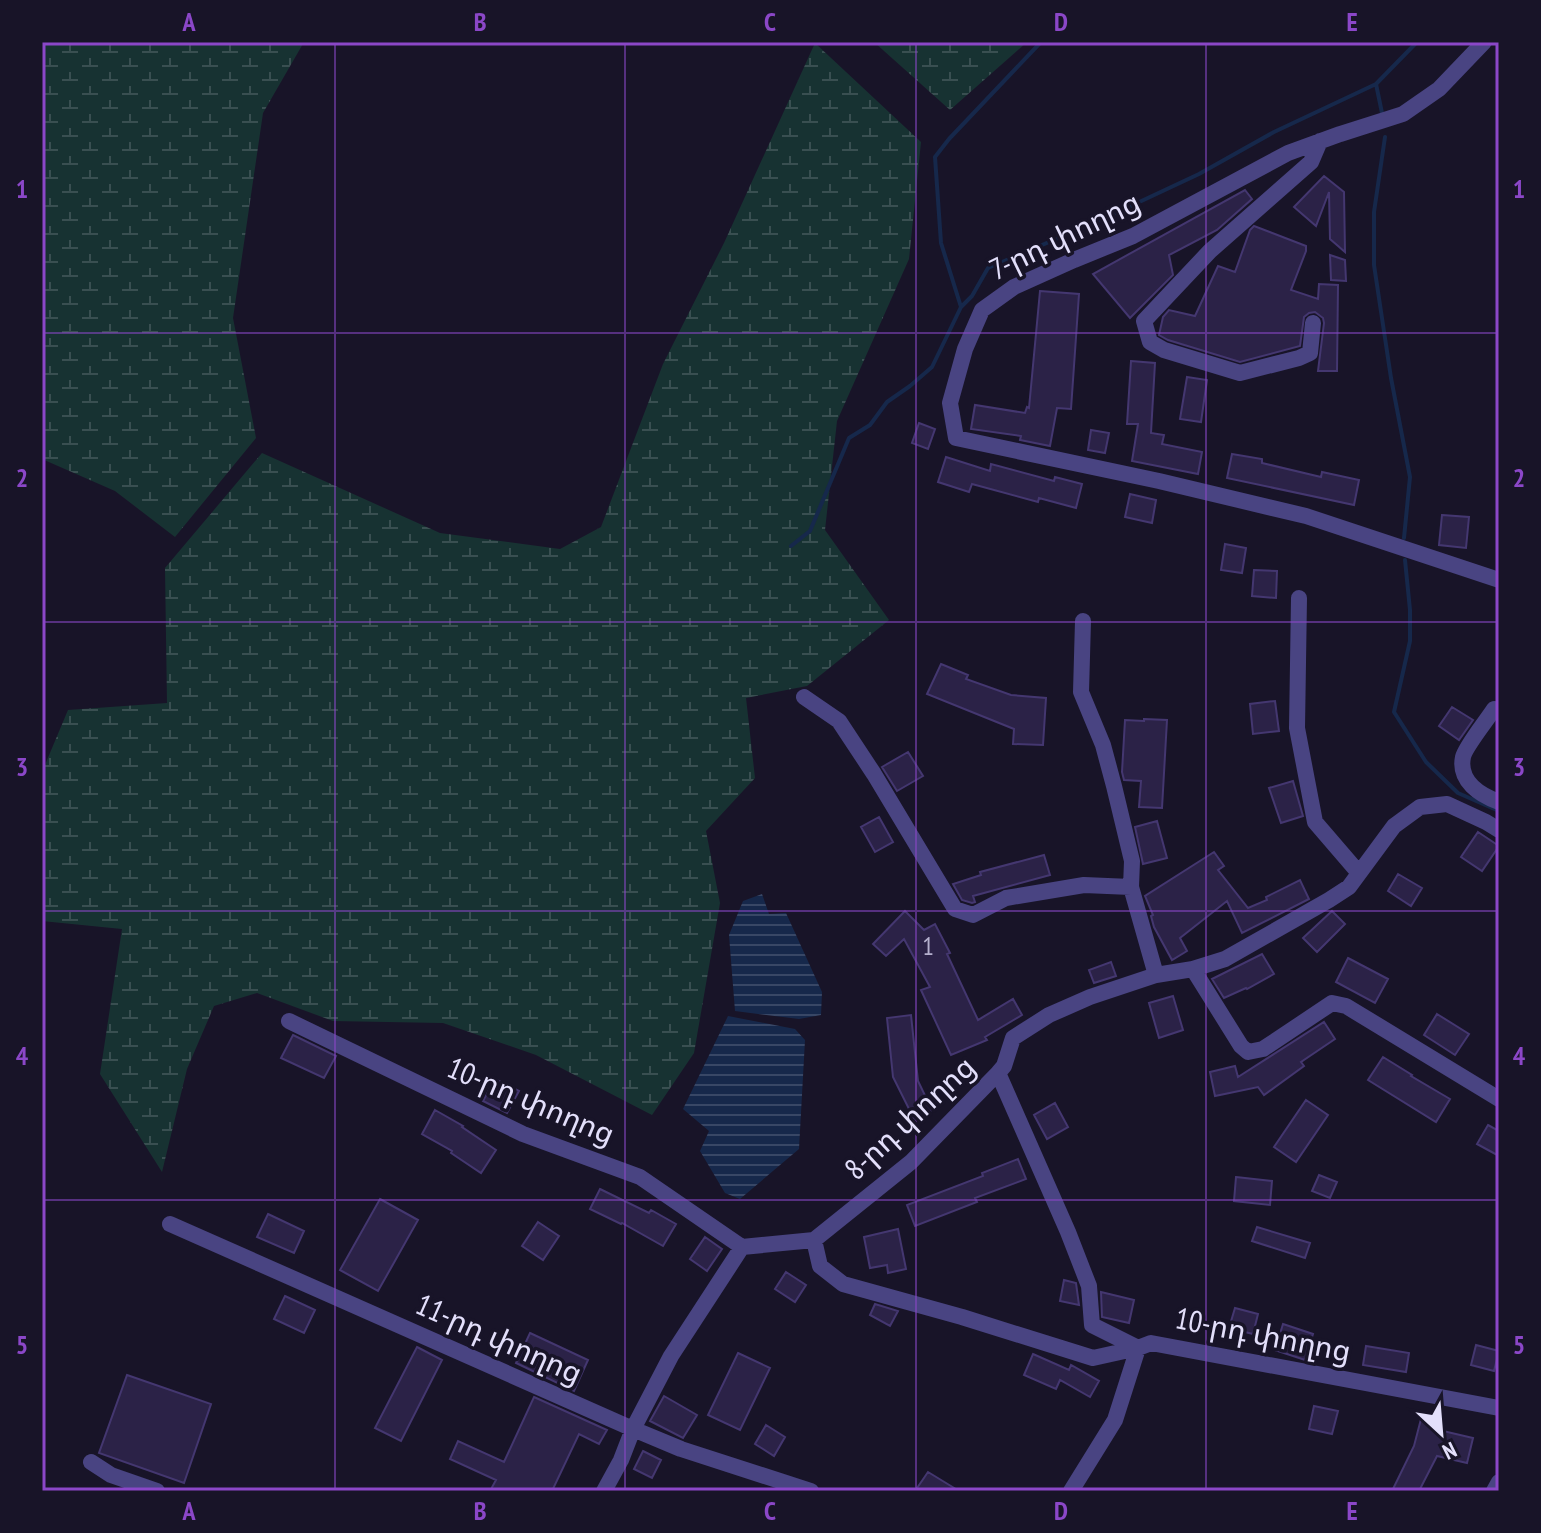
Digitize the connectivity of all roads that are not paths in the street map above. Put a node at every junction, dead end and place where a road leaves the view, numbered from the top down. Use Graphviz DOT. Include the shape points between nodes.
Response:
graph roads {
  1 [pos="1484,42"];
  2 [pos="1320,141"];
  3 [pos="1313,323"];
  4 [pos="1499,580"];
  5 [pos="1299,598"];
  6 [pos="1083,621"];
  7 [pos="804,697"];
  8 [pos="1494,709"];
  9 [pos="1499,802"];
  10 [pos="1499,830"];
  11 [pos="1358,872"];
  12 [pos="1131,887"];
  13 [pos="1193,969"];
  14 [pos="1156,975"];
  15 [pos="289,1021"];
  16 [pos="998,1073"];
  17 [pos="1499,1099"];
  18 [pos="170,1224"];
  19 [pos="814,1240"];
  20 [pos="742,1247"];
  21 [pos="1138,1348"];
  22 [pos="1499,1408"];
  23 [pos="633,1429"];
  24 [pos="91,1462"];
  25 [pos="1499,1482"];
  26 [pos="157,1491"];
  27 [pos="604,1491"];
  28 [pos="811,1491"];
  29 [pos="1071,1491"];
  30 [pos="1494,1491"];
  1 -- 2 [label="street, 7-րդ փողոց" via="1439,89 1403,114"];
  2 -- 3 [label="street" via="1311,162 1210,251 1144,321 1150,342 1164,350 1240,373 1310,353"];
  2 -- 4 [label="street, 7-րդ փողոց" via="1133,236 1014,287 982,310 950,403 956,438 1306,516"];
  5 -- 11 [label="street" via="1297,728 1315,822"];
  6 -- 12 [label="street" via="1081,692 1114,786 1132,861"];
  7 -- 12 [label="street" via="839,721 955,909 973,915 1006,898 1084,885"];
  8 -- 9 [label="street" via="1463,755 1471,786"];
  10 -- 11 [label="street, 8-րդ փողոց" via="1447,804 1420,807 1394,826"];
  11 -- 13 [label="street, 8-րդ փողոց" via="1349,887 1329,900 1225,959"];
  12 -- 14 [label="street"];
  13 -- 14 [label="street, 8-րդ փողոց"];
  13 -- 17 [label="street" via="1248,1052 1263,1049 1332,1003 1346,1006"];
  14 -- 16 [label="street, 8-րդ փողոց" via="1049,1015 1013,1038"];
  15 -- 20 [label="street, 10-րդ փողոց" via="523,1134 640,1177"];
  16 -- 19 [label="street, 8-րդ փողոց" via="911,1162"];
  16 -- 21 [label="street" via="1089,1286 1092,1325"];
  18 -- 23 [label="street, 11-րդ փողոց"];
  19 -- 20 [label="street"];
  19 -- 21 [label="street, 10-րդ փողոց" via="820,1266 843,1284 1093,1358"];
  20 -- 23 [label="street" via="671,1356"];
  21 -- 22 [label="street, 10-րդ փողոց" via="1151,1343"];
  21 -- 29 [label="street" via="1115,1420"];
  23 -- 27 [label="street"];
  23 -- 28 [label="street, 11-րդ փողոց"];
  24 -- 26 [label="street"];
  25 -- 30 [label="street"];
}
